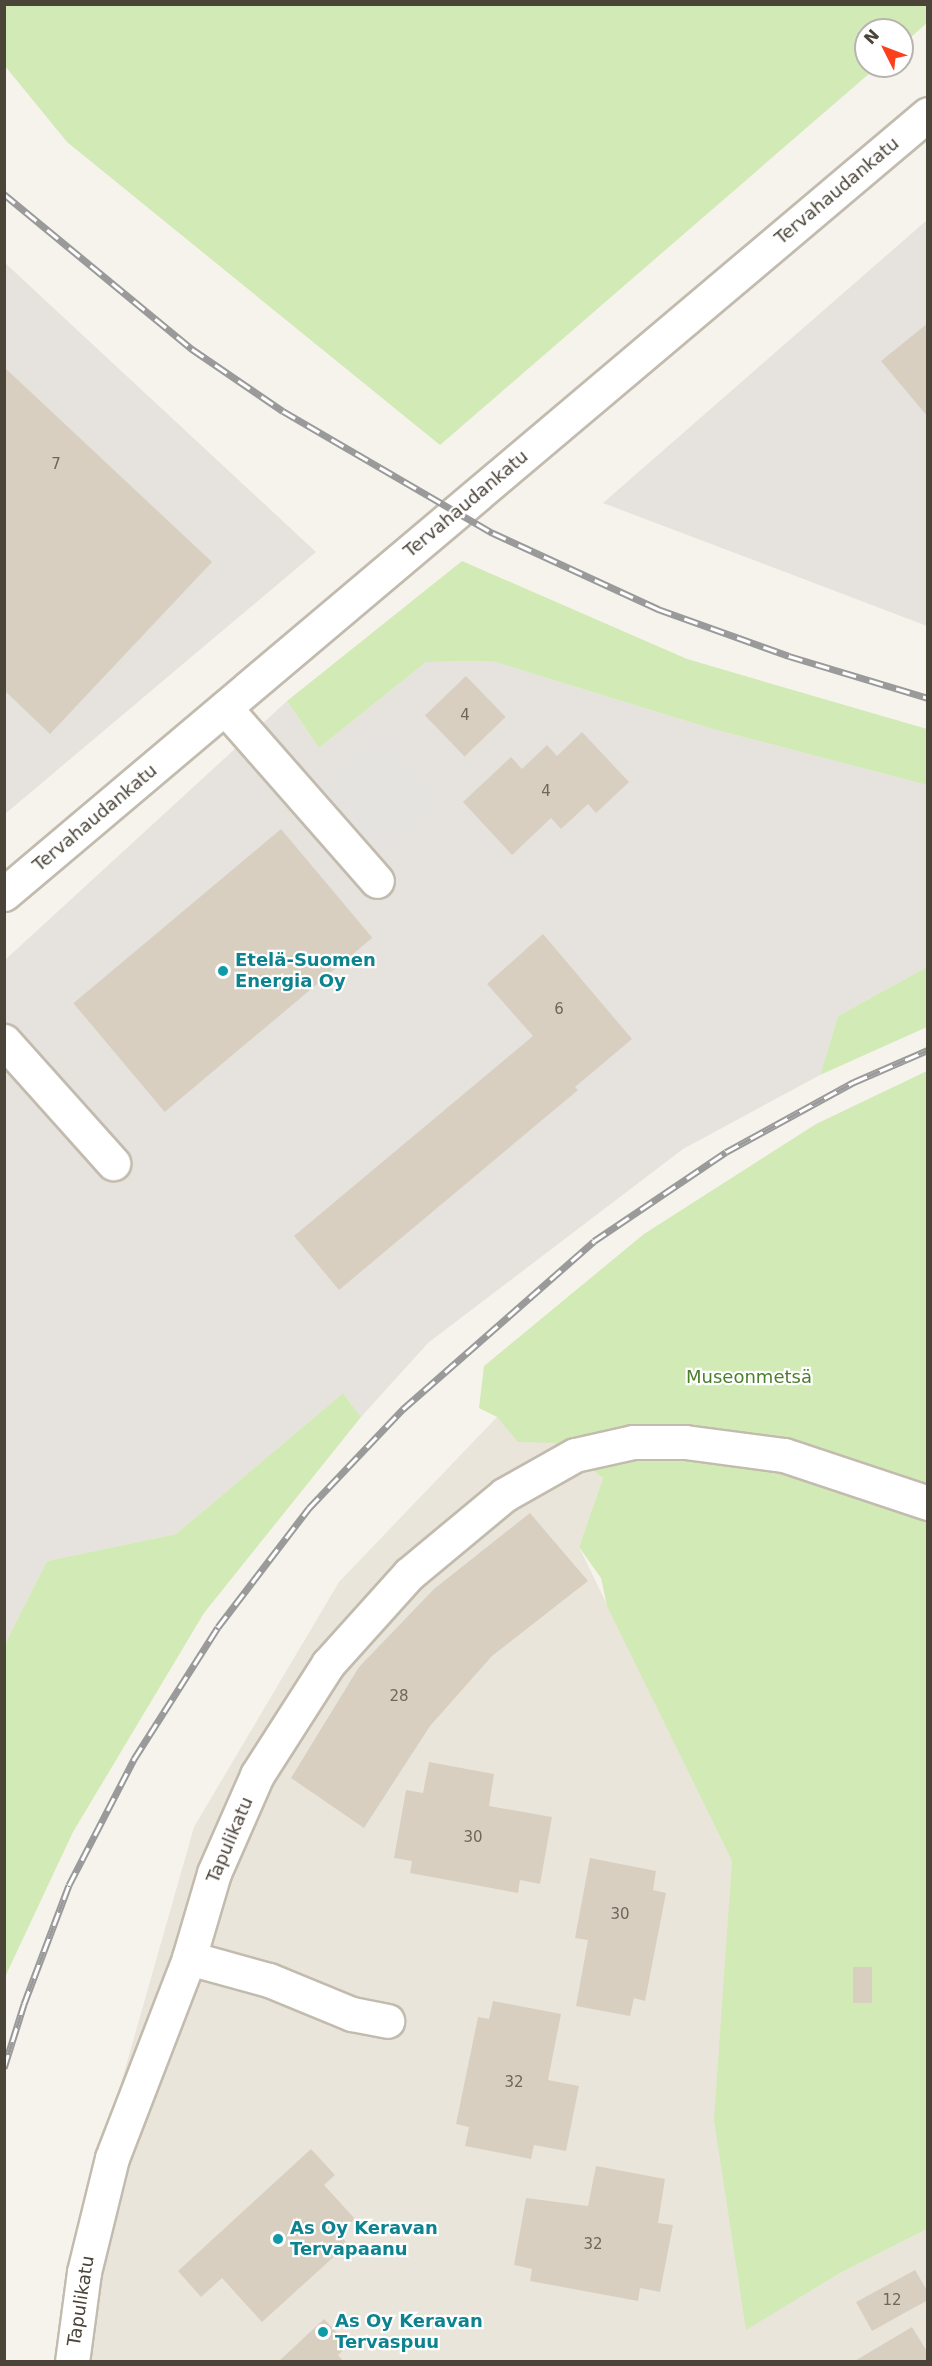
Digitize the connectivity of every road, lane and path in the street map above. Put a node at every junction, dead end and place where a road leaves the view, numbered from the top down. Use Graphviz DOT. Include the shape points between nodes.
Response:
graph roads {
  1 [pos="927,114"];
  2 [pos="225,708"];
  3 [pos="377,881"];
  4 [pos="4,894"];
  5 [pos="4,1041"];
  6 [pos="113,1162"];
  7 [pos="927,1503"];
  8 [pos="189,1958"];
  9 [pos="387,2022"];
  10 [pos="72,2361"];
  1 -- 2 [label="street, Tervahaudankatu"];
  2 -- 3 [label="street"];
  2 -- 4 [label="street, Tervahaudankatu"];
  5 -- 6 [label="street"];
  7 -- 8 [label="street, Tapulikatu" via="784,1455 685,1442 633,1442 575,1455 504,1495 409,1574 328,1664 257,1775 214,1873"];
  8 -- 9 [label="street" via="269,1980 352,2014"];
  8 -- 10 [label="street, Tapulikatu" via="112,2158 84,2272"];
}
